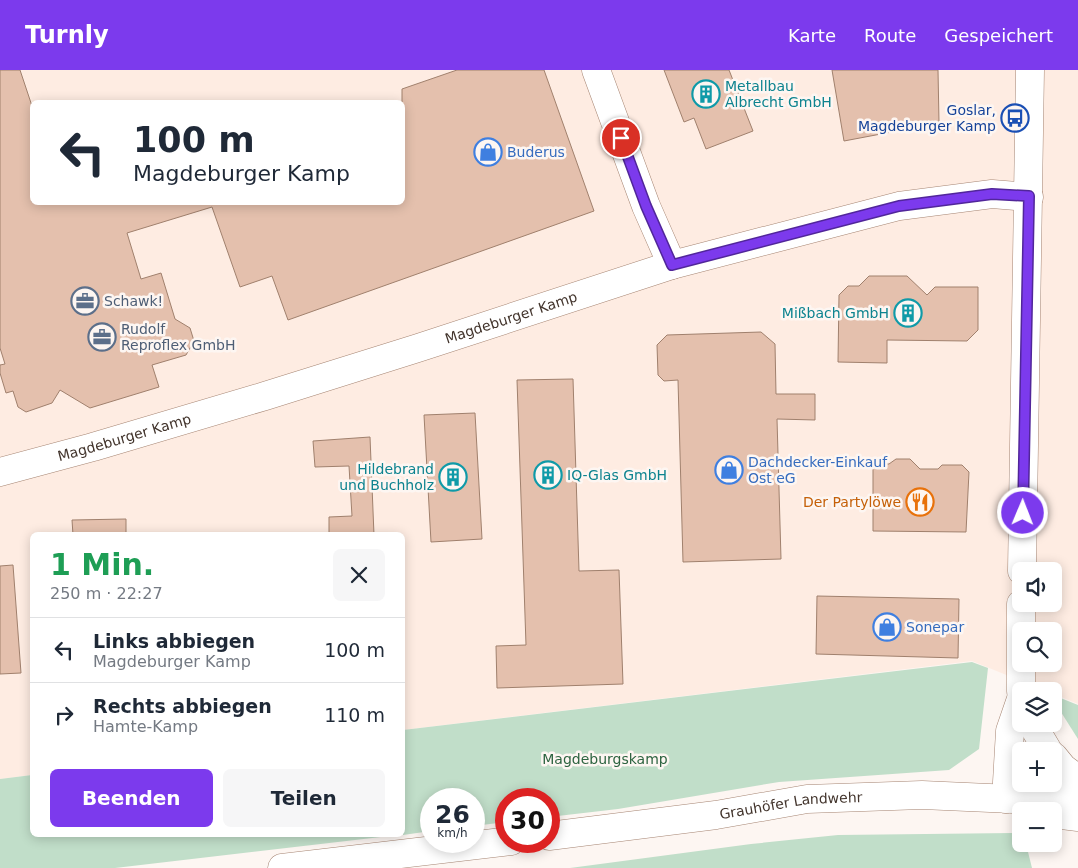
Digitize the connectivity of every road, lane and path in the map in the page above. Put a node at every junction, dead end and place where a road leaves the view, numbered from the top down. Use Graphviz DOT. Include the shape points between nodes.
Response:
graph roads {
  1 [pos="596,70"];
  2 [pos="1030,70"];
  3 [pos="1029,196"];
  4 [pos="672,265"];
  5 [pos="0,472"];
  6 [pos="1022,562"];
  7 [pos="1021,612"];
  8 [pos="1021,682"];
  9 [pos="1012,725"];
  10 [pos="1062,767"];
  11 [pos="1078,779"];
  12 [pos="1078,796"];
  13 [pos="1006,799"];
  14 [pos="1043,802"];
  15 [pos="1062,810"];
  16 [pos="1078,817"];
  17 [pos="560,835"];
  18 [pos="495,843"];
  19 [pos="282,868"];
  1 -- 4 [label="street" via="646,206"];
  2 -- 3 [label="street"];
  3 -- 4 [label="street, Magdeburger Kamp" via="992,194 899,206"];
  3 -- 6 [label="street"];
  4 -- 5 [label="street, Magdeburger Kamp" via="265,396"];
  7 -- 8 [label="street"];
  9 -- 13 [label="street"];
  10 -- 11 [label="street"];
  12 -- 14 [label="street, Grauhöfer Landwehr" via="1058,792"];
  13 -- 14 [label="street, Grauhöfer Landwehr"];
  13 -- 17 [label="street, Grauhöfer Landwehr" via="922,795 808,799 716,815"];
  15 -- 16 [label="street, Grauhöfer Landwehr"];
  18 -- 19 [label="street"];
}
